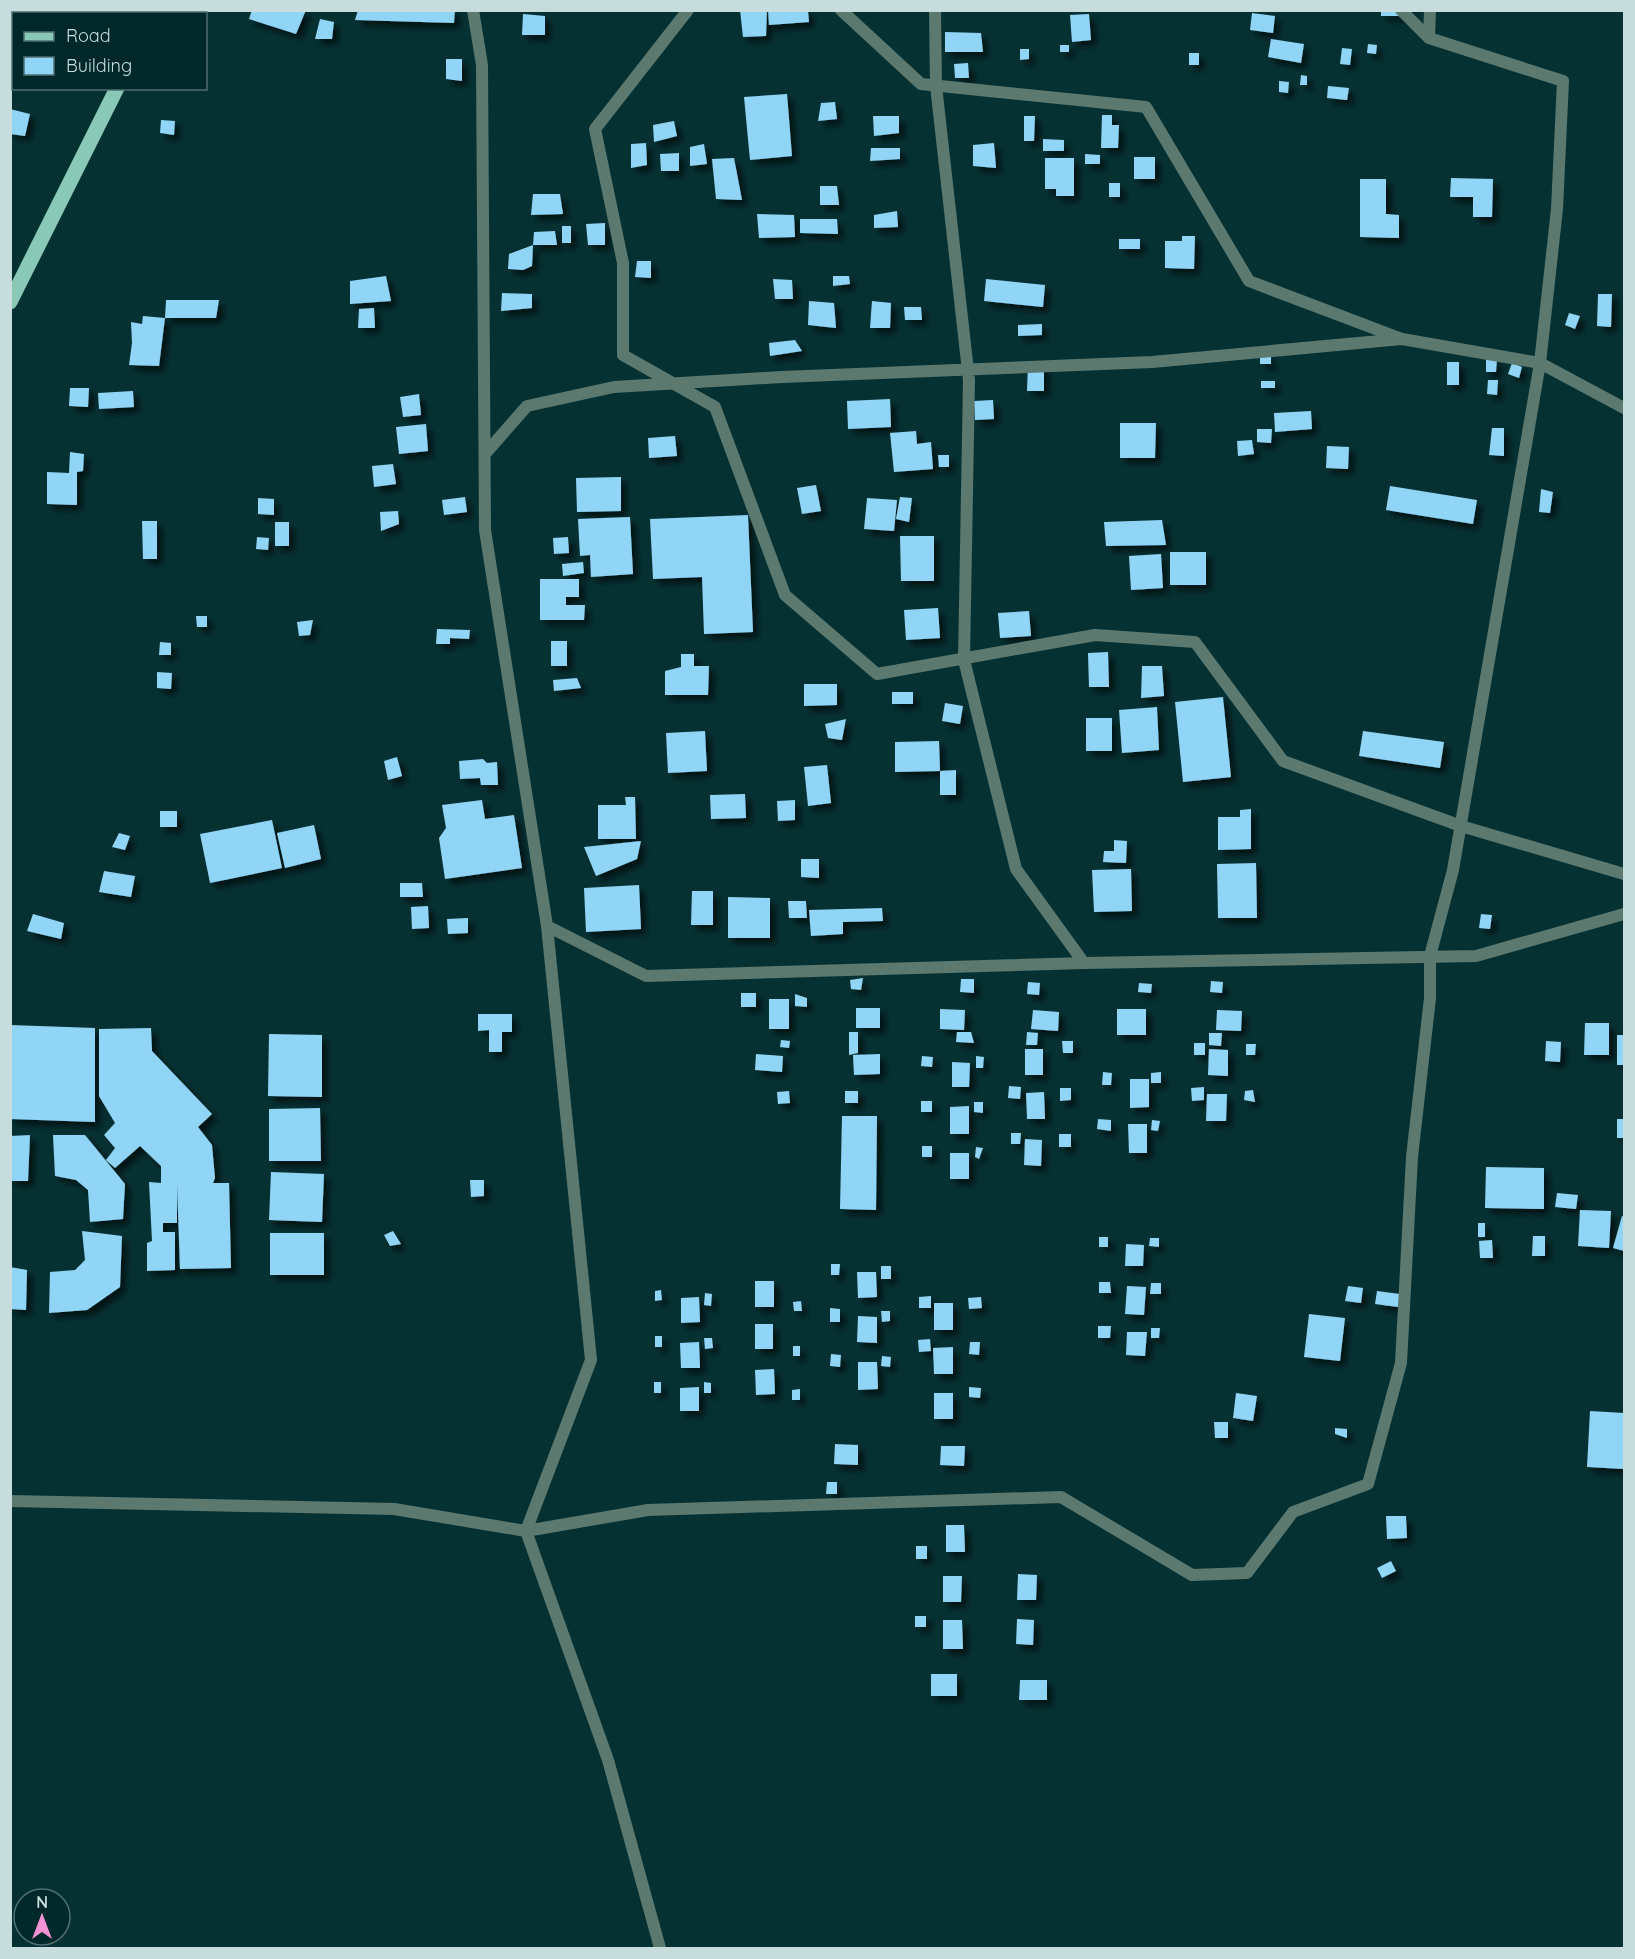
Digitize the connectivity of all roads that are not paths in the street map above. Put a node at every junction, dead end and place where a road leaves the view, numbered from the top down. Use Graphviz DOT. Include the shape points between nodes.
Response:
graph roads {
  1 [pos="473,10"];
  2 [pos="687,10"];
  3 [pos="842,10"];
  4 [pos="935,10"];
  5 [pos="1401,10"];
  6 [pos="1430,10"];
  7 [pos="1429,38"];
  8 [pos="936,86"];
  9 [pos="116,90"];
  10 [pos="10,302"];
  11 [pos="1402,339"];
  12 [pos="1540,363"];
  13 [pos="968,369"];
  14 [pos="673,384"];
  15 [pos="1624,408"];
  16 [pos="485,454"];
  17 [pos="964,660"];
  18 [pos="1461,826"];
  19 [pos="1624,874"];
  20 [pos="1624,914"];
  21 [pos="547,926"];
  22 [pos="1430,956"];
  23 [pos="1084,963"];
  24 [pos="10,1501"];
  25 [pos="526,1531"];
  26 [pos="660,1948"];
  1 -- 16 [label="street" via="482,65"];
  2 -- 14 [label="street" via="594,129 623,263 623,355"];
  3 -- 8 [label="street" via="921,84"];
  4 -- 8 [label="street"];
  5 -- 7 [label="street"];
  6 -- 7 [label="street"];
  7 -- 12 [label="street" via="1563,81 1557,209"];
  8 -- 11 [label="street" via="1146,107 1250,281"];
  8 -- 13 [label="street"];
  9 -- 10 [label="main road"];
  11 -- 12 [label="street"];
  11 -- 13 [label="street" via="1152,362"];
  12 -- 15 [label="street"];
  12 -- 18 [label="street"];
  13 -- 14 [label="street"];
  13 -- 17 [label="street"];
  14 -- 16 [label="street" via="614,387 527,406"];
  14 -- 17 [label="street" via="715,407 785,595 877,674"];
  16 -- 21 [label="street" via="485,530"];
  17 -- 18 [label="street" via="1095,635 1195,642 1283,761"];
  17 -- 23 [label="street" via="1016,869"];
  18 -- 19 [label="street"];
  18 -- 22 [label="street"];
  20 -- 22 [label="street" via="1476,956"];
  21 -- 23 [label="street" via="646,976"];
  21 -- 25 [label="street" via="591,1360"];
  22 -- 23 [label="street"];
  22 -- 25 [label="street" via="1430,998 1412,1157 1401,1363 1368,1484 1293,1512 1247,1573 1192,1575 1061,1497 648,1510"];
  24 -- 25 [label="street" via="394,1509"];
  25 -- 26 [label="street" via="608,1760"];
}
